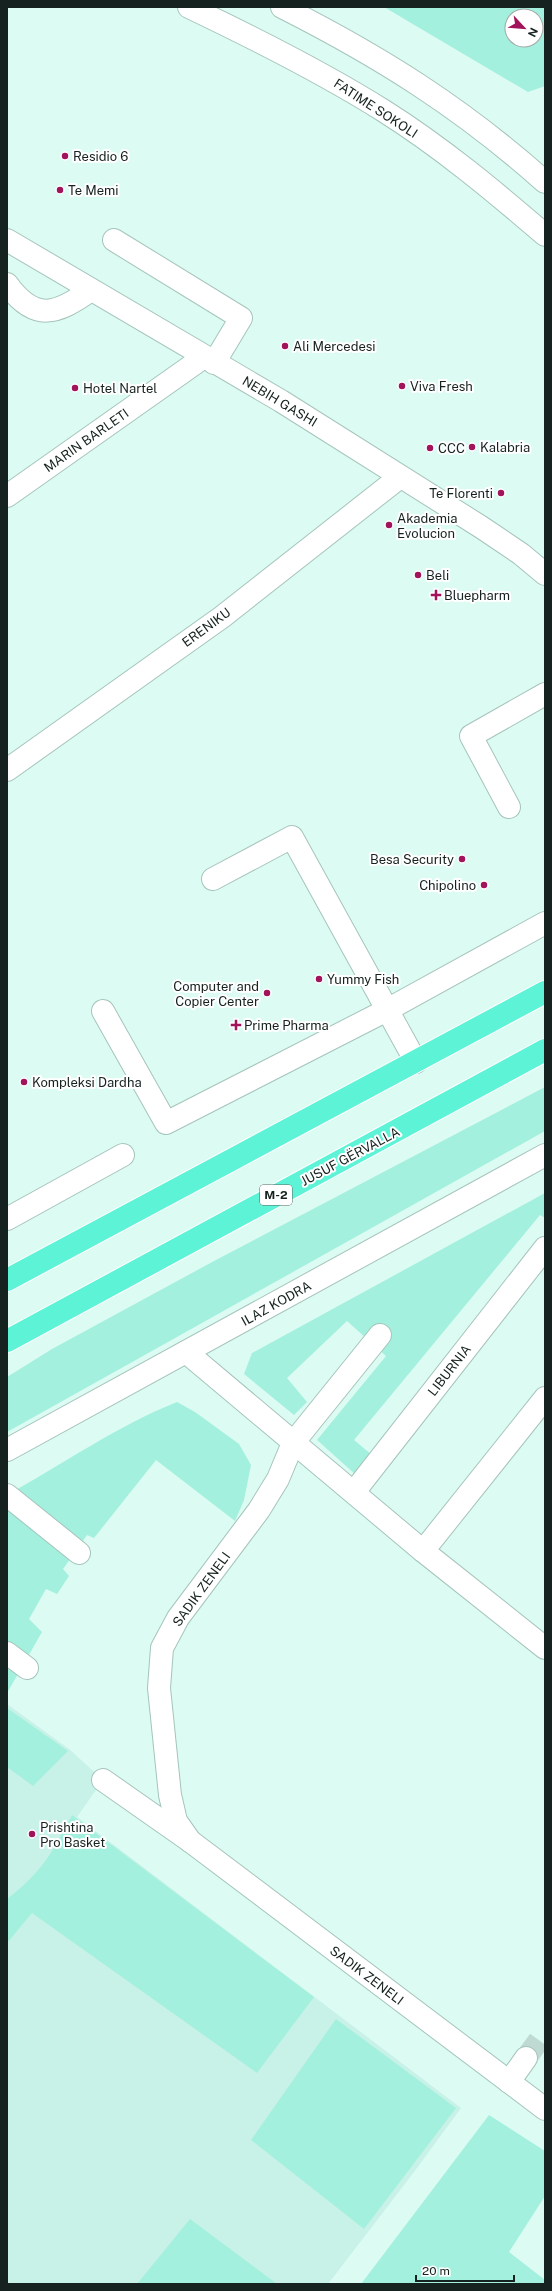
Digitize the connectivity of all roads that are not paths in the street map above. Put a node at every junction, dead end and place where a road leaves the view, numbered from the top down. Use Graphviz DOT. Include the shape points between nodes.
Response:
graph roads {
  1 [pos="189,7"];
  2 [pos="282,7"];
  3 [pos="545,182"];
  4 [pos="545,235"];
  5 [pos="7,240"];
  6 [pos="114,240"];
  7 [pos="7,284"];
  8 [pos="91,290"];
  9 [pos="209,360"];
  10 [pos="400,477"];
  11 [pos="7,496"];
  12 [pos="545,574"];
  13 [pos="545,694"];
  14 [pos="7,770"];
  15 [pos="509,807"];
  16 [pos="214,879"];
  17 [pos="545,923"];
  18 [pos="545,992"];
  19 [pos="387,1010"];
  20 [pos="103,1011"];
  21 [pos="545,1050"];
  22 [pos="416,1062"];
  23 [pos="123,1155"];
  24 [pos="545,1155"];
  25 [pos="7,1219"];
  26 [pos="545,1248"];
  27 [pos="7,1280"];
  28 [pos="380,1335"];
  29 [pos="7,1341"];
  30 [pos="186,1352"];
  31 [pos="545,1398"];
  32 [pos="293,1443"];
  33 [pos="7,1450"];
  34 [pos="354,1492"];
  35 [pos="7,1495"];
  36 [pos="423,1551"];
  37 [pos="79,1553"];
  38 [pos="545,1648"];
  39 [pos="7,1653"];
  40 [pos="27,1668"];
  41 [pos="103,1780"];
  42 [pos="190,1841"];
  43 [pos="526,2058"];
  44 [pos="509,2082"];
  45 [pos="545,2109"];
  1 -- 4 [label="street, FATIME SOKOLI" via="324,74 386,112 445,154"];
  2 -- 3 [label="street" via="343,37 406,74 463,114"];
  5 -- 8 [label="street, NEBIH GASHI"];
  6 -- 9 [label="street" via="240,318"];
  7 -- 8 [label="street" via="25,304 41,311 59,310"];
  8 -- 9 [label="street, NEBIH GASHI"];
  9 -- 10 [label="street, NEBIH GASHI" via="281,401"];
  9 -- 11 [label="street, MARIN BARLETI"];
  10 -- 12 [label="street, NEBIH GASHI" via="481,527"];
  10 -- 14 [label="street, ERENIKU" via="222,617"];
  13 -- 15 [label="street" via="470,736"];
  16 -- 19 [label="street" via="292,837"];
  17 -- 19 [label="street"];
  18 -- 22 [label="highway"];
  19 -- 20 [label="street" via="166,1124"];
  19 -- 22 [label="street"];
  21 -- 29 [label="highway, JUSUF GËRVALLA / M-2"];
  22 -- 27 [label="highway"];
  23 -- 25 [label="street"];
  24 -- 30 [label="street, ILAZ KODRA"];
  26 -- 34 [label="street, LIBURNIA"];
  28 -- 32 [label="street"];
  30 -- 32 [label="street"];
  30 -- 33 [label="street, ILAZ KODRA"];
  31 -- 36 [label="street"];
  32 -- 34 [label="street"];
  32 -- 42 [label="street, SADIK ZENELI" via="278,1479 259,1510 178,1618 162,1648 159,1688 170,1796 176,1820"];
  34 -- 36 [label="street"];
  35 -- 37 [label="street"];
  36 -- 38 [label="street"];
  39 -- 40 [label="street"];
  41 -- 42 [label="street, SADIK ZENELI"];
  42 -- 44 [label="street, SADIK ZENELI"];
  43 -- 44 [label="street"];
  44 -- 45 [label="street, SADIK ZENELI"];
}
